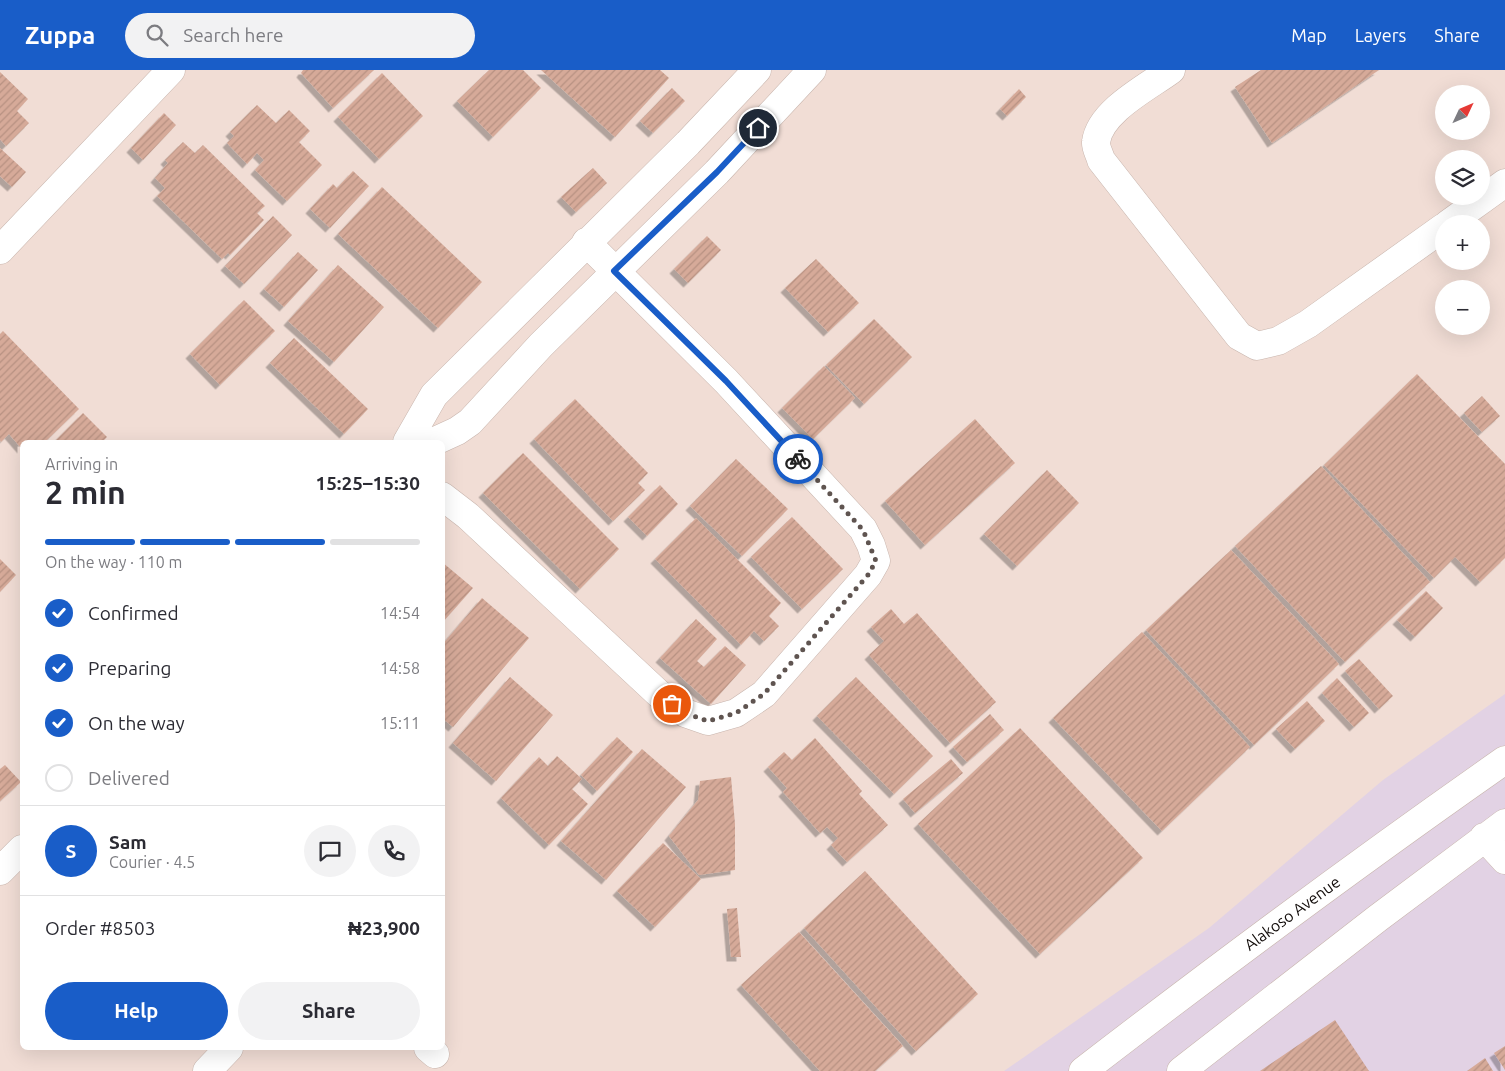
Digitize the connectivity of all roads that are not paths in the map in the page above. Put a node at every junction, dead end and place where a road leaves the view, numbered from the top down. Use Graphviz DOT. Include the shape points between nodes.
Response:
graph roads {
  1 [pos="171,70"];
  2 [pos="757,70"];
  3 [pos="812,70"];
  4 [pos="1171,70"];
  5 [pos="1505,183"];
  6 [pos="1461,215"];
  7 [pos="1435,233"];
  8 [pos="586,242"];
  9 [pos="0,250"];
  10 [pos="614,271"];
  11 [pos="408,440"];
  12 [pos="437,440"];
  13 [pos="445,498"];
  14 [pos="1505,760"];
  15 [pos="1495,830"];
  16 [pos="20,851"];
  17 [pos="1505,860"];
  18 [pos="0,871"];
  19 [pos="227,1050"];
  20 [pos="207,1071"];
  21 [pos="1083,1071"];
  22 [pos="1181,1071"];
  1 -- 9 [label="street"];
  2 -- 8 [label="street" via="688,143"];
  3 -- 10 [label="street" via="717,172"];
  4 -- 7 [label="street" via="1115,110 1102,125 1096,143 1101,160 1239,336 1257,346 1278,341 1308,324"];
  5 -- 6 [label="street"];
  8 -- 10 [label="street"];
  8 -- 11 [label="street" via="434,395"];
  10 -- 12 [label="street" via="470,422"];
  10 -- 13 [label="street" via="726,381 863,530 876,561 868,575 764,694 736,713 708,721 685,713 660,694"];
  14 -- 21 [label="street, Alakoso Avenue" via="1211,972"];
  15 -- 17 [label="street"];
  15 -- 22 [label="street"];
  16 -- 18 [label="street"];
  19 -- 20 [label="street"];
}
